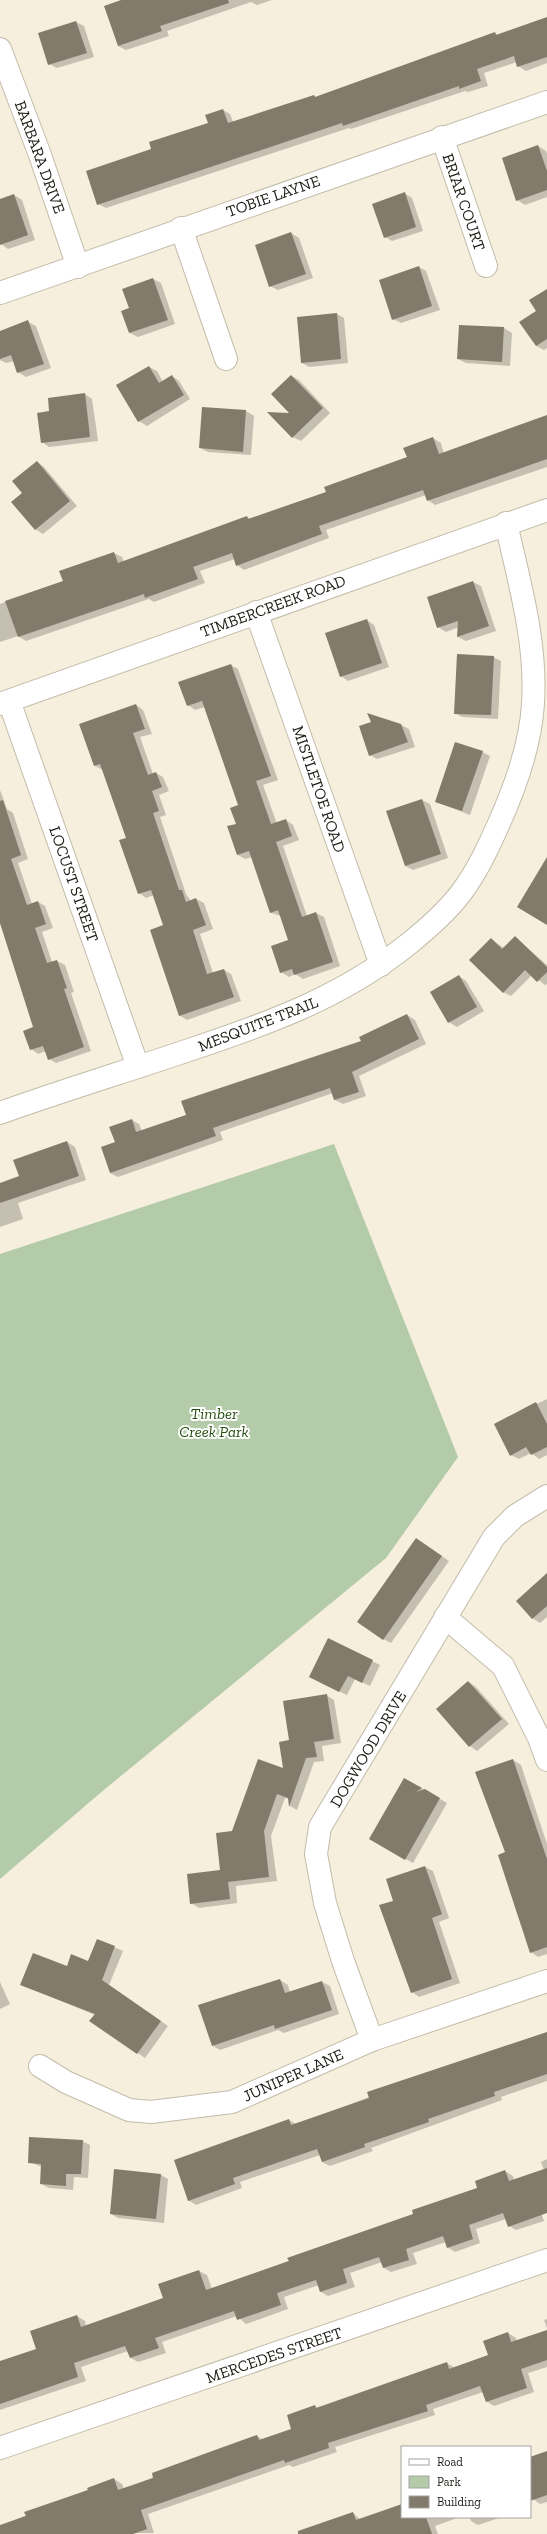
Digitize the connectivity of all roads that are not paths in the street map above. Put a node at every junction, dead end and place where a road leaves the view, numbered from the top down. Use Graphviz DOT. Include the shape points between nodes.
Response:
graph roads {
  1 [pos="0,49"];
  2 [pos="547,102"];
  3 [pos="442,137"];
  4 [pos="181,228"];
  5 [pos="486,266"];
  6 [pos="78,267"];
  7 [pos="0,292"];
  8 [pos="226,358"];
  9 [pos="547,510"];
  10 [pos="506,523"];
  11 [pos="256,612"];
  12 [pos="4,703"];
  13 [pos="381,965"];
  14 [pos="138,1067"];
  15 [pos="0,1113"];
  16 [pos="547,1496"];
  17 [pos="445,1617"];
  18 [pos="547,1760"];
  19 [pos="547,1981"];
  20 [pos="372,2040"];
  21 [pos="40,2066"];
  22 [pos="547,2260"];
  23 [pos="0,2448"];
  1 -- 6 [label="street, BARBARA DRIVE"];
  2 -- 3 [label="street, TOBIE LAYNE"];
  3 -- 4 [label="street, TOBIE LAYNE"];
  3 -- 5 [label="street, BRIAR COURT"];
  4 -- 6 [label="street, TOBIE LAYNE"];
  4 -- 8 [label="street"];
  6 -- 7 [label="street, TOBIE LAYNE"];
  9 -- 10 [label="street, TIMBERCREEK ROAD"];
  10 -- 11 [label="street, TIMBERCREEK ROAD"];
  10 -- 13 [label="street, MESQUITE TRAIL" via="527,621 533,667 533,703 528,736 509,800 481,863 460,894 427,929"];
  11 -- 12 [label="street, TIMBERCREEK ROAD"];
  11 -- 13 [label="street, MISTLETOE ROAD"];
  12 -- 14 [label="street, LOCUST STREET"];
  13 -- 14 [label="street, MESQUITE TRAIL" via="313,1005 265,1025"];
  14 -- 15 [label="street, MESQUITE TRAIL"];
  16 -- 17 [label="street, DOGWOOD DRIVE" via="515,1516 494,1537"];
  17 -- 18 [label="street" via="502,1666 539,1738"];
  17 -- 20 [label="street, DOGWOOD DRIVE" via="398,1700 320,1827 316,1854 325,1902"];
  19 -- 20 [label="street, JUNIPER LANE"];
  20 -- 21 [label="street, JUNIPER LANE" via="232,2102 151,2112 129,2110 66,2082"];
  22 -- 23 [label="street, MERCEDES STREET"];
}
